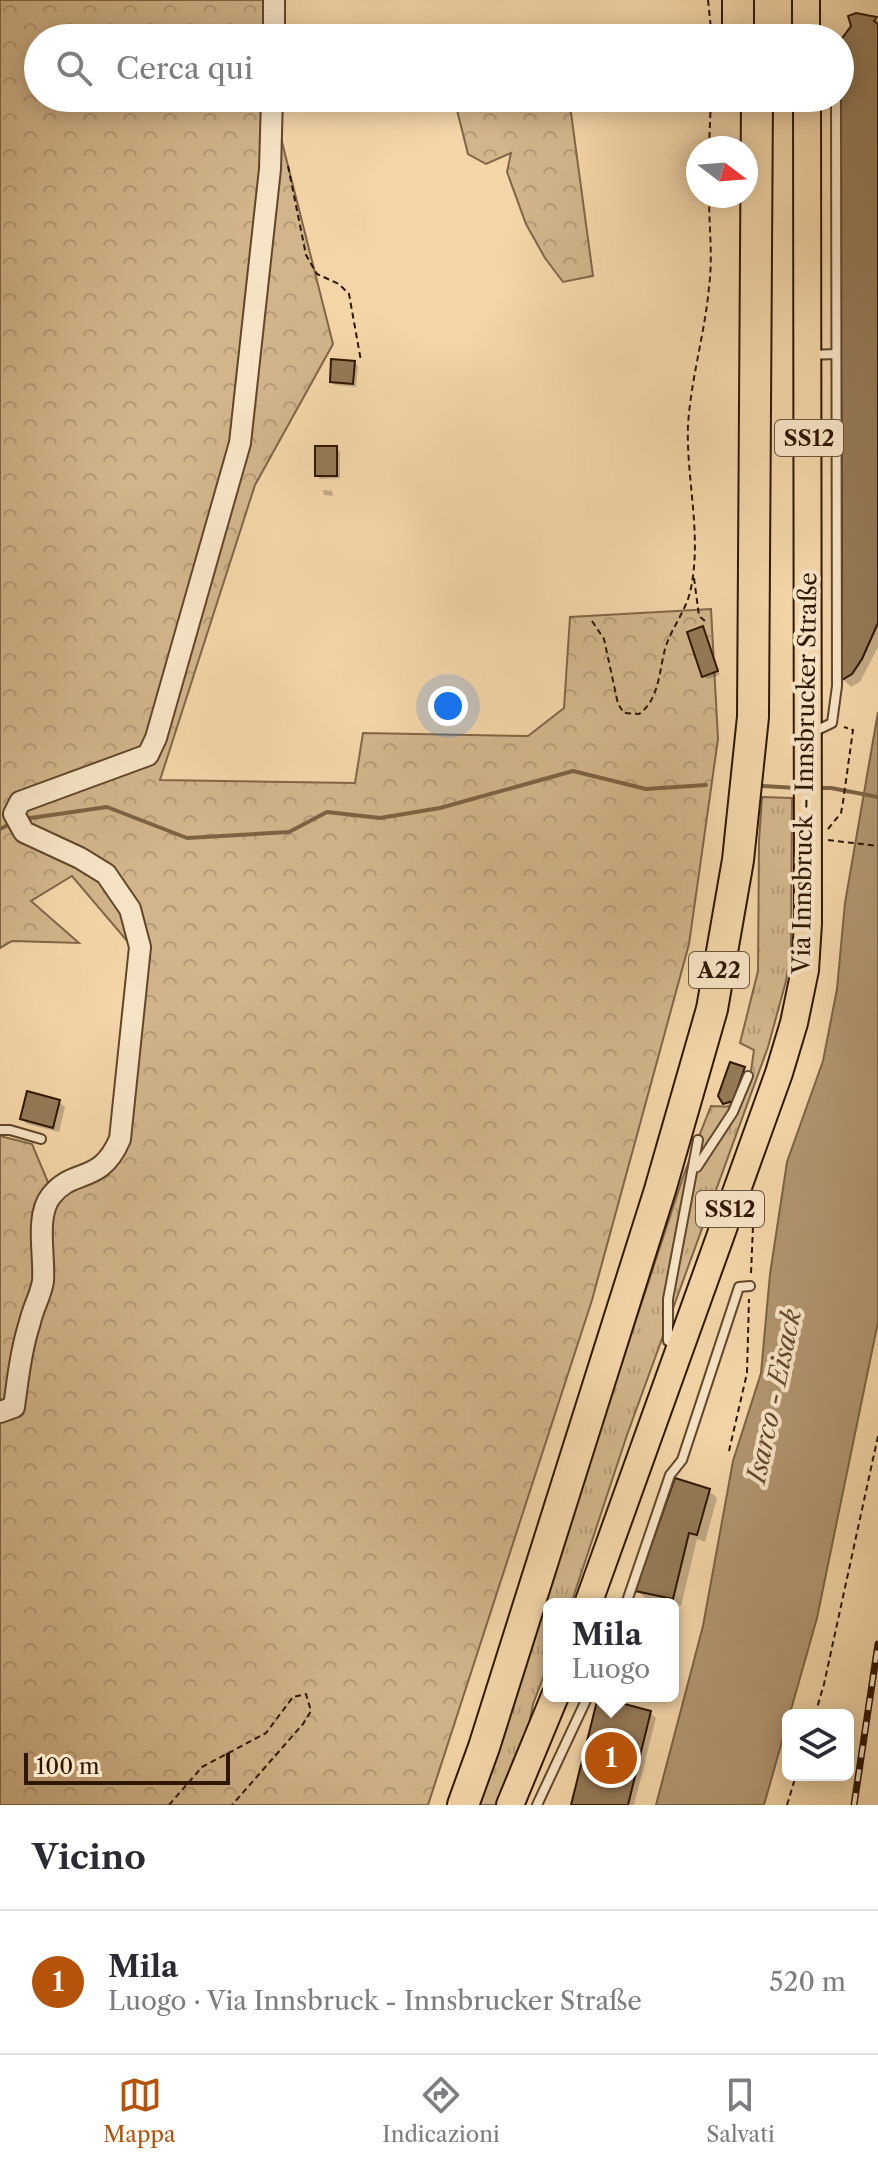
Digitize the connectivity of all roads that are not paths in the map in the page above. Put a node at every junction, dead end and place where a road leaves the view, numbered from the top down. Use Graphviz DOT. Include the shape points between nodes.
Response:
graph roads {
  1 [pos="274,0"];
  2 [pos="738,0"];
  3 [pos="757,0"];
  4 [pos="806,0"];
  5 [pos="274,24"];
  6 [pos="738,24"];
  7 [pos="757,24"];
  8 [pos="806,24"];
  9 [pos="272,112"];
  10 [pos="738,112"];
  11 [pos="757,112"];
  12 [pos="807,112"];
  13 [pos="836,112"];
  14 [pos="737,136"];
  15 [pos="737,208"];
  16 [pos="836,354"];
  17 [pos="809,355"];
  18 [pos="821,728"];
  19 [pos="748,1076"];
  20 [pos="0,1130"];
  21 [pos="41,1139"];
  22 [pos="698,1140"];
  23 [pos="694,1171"];
  24 [pos="750,1286"];
  25 [pos="680,1346"];
  26 [pos="0,1412"];
  27 [pos="590,1598"];
  28 [pos="628,1598"];
  29 [pos="553,1702"];
  30 [pos="585,1702"];
  31 [pos="444,1805"];
  32 [pos="463,1805"];
  33 [pos="510,1805"];
  34 [pos="537,1805"];
  1 -- 5 [label="street"];
  2 -- 6 [label="highway"];
  3 -- 7 [label="highway"];
  4 -- 8 [label="main road"];
  9 -- 26 [label="street" via="240,443 156,738 148,755 20,802 14,814 24,832 106,874 130,909 140,947 120,1139 112,1158 94,1173 68,1182 50,1197 43,1219 43,1285 20,1359 14,1407"];
  10 -- 14 [label="highway"];
  11 -- 32 [label="highway, A22" via="753,717 738,860 712,1009 660,1190"];
  12 -- 17 [label="main road, Via Innsbruck - Innsbrucker Straße / SS12"];
  13 -- 16 [label="lane"];
  15 -- 31 [label="highway, A22" via="734,718 708,950 645,1185"];
  16 -- 17 [label="lane"];
  16 -- 18 [label="lane" via="837,686"];
  17 -- 18 [label="main road, Via Innsbruck - Innsbrucker Straße / SS12"];
  18 -- 25 [label="main road, Via Innsbruck - Innsbrucker Straße / SS12" via="809,789 805,970 794,1023"];
  19 -- 23 [label="lane" via="733,1112"];
  20 -- 21 [label="lane"];
  22 -- 23 [label="lane"];
  23 -- 25 [label="lane" via="668,1299 668,1341"];
  24 -- 28 [label="lane" via="739,1287 682,1460 670,1475"];
  25 -- 27 [label="main road, Via Innsbruck - Innsbrucker Straße / SS12"];
  29 -- 33 [label="main road"];
  30 -- 34 [label="lane"];
}
